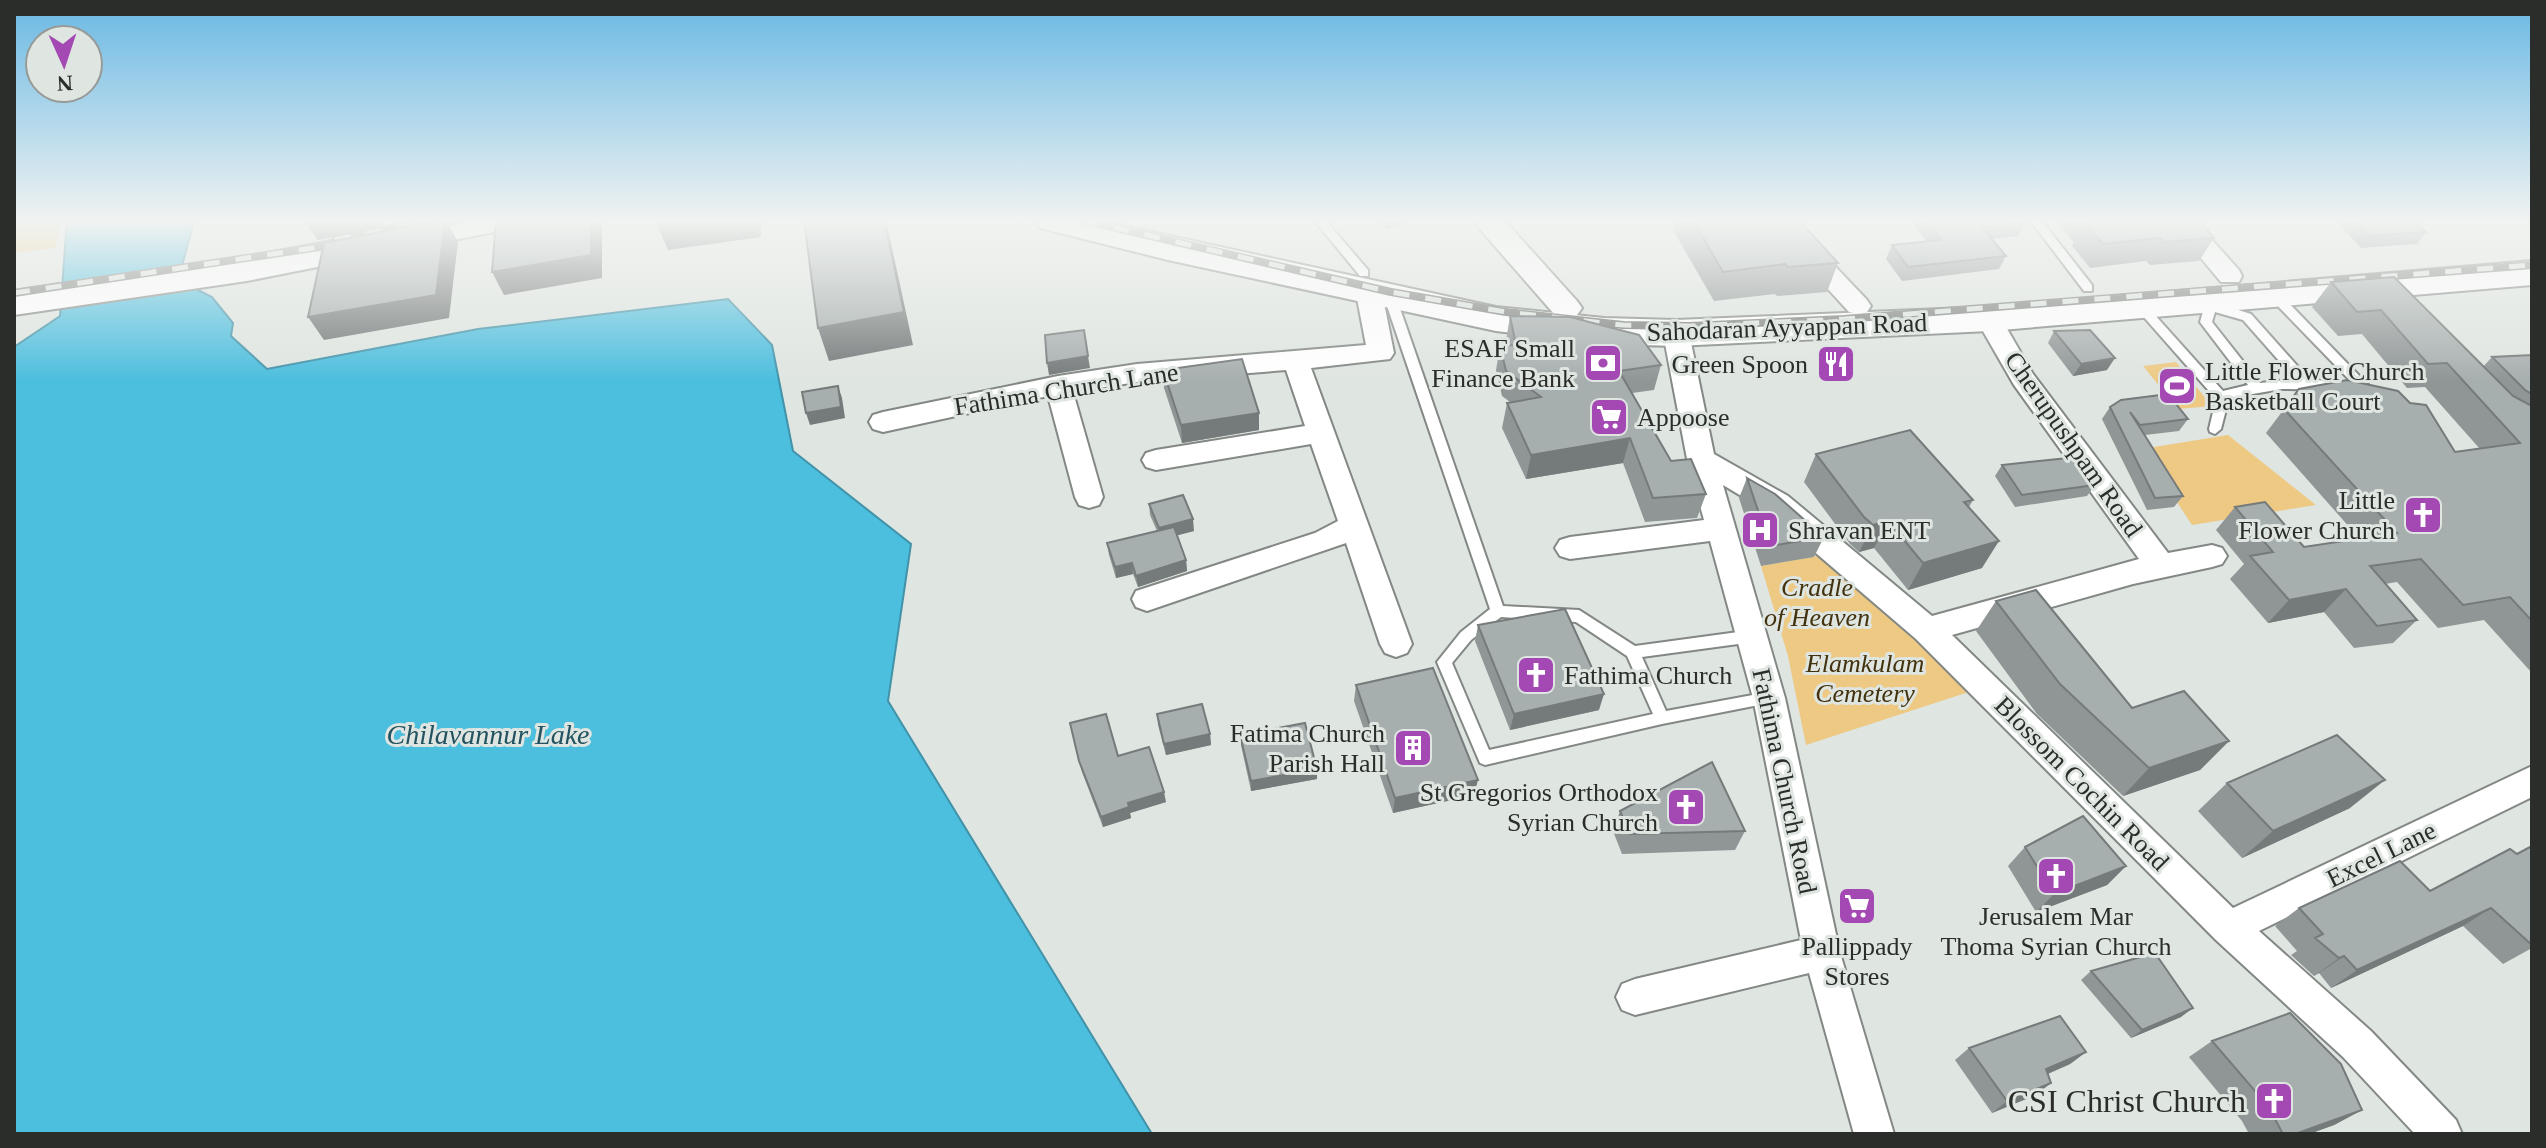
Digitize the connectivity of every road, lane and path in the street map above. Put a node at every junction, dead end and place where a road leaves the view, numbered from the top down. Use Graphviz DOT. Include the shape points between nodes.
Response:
graph roads {
  1 [pos="69,274"];
  2 [pos="155,274"];
  3 [pos="1302,274"];
  4 [pos="1326,274"];
  5 [pos="1364,274"];
  6 [pos="1535,274"];
  7 [pos="1827,274"];
  8 [pos="2077,274"];
  9 [pos="2205,274"];
  10 [pos="2452,274"];
  11 [pos="2498,274"];
  12 [pos="1375,287"];
  13 [pos="2088,288"];
  14 [pos="23,294"];
  15 [pos="2215,295"];
  16 [pos="2276,297"];
  17 [pos="1858,306"];
  18 [pos="2141,307"];
  19 [pos="1566,308"];
  20 [pos="1989,319"];
  21 [pos="1675,325"];
  22 [pos="1295,359"];
  23 [pos="2305,383"];
  24 [pos="1058,385"];
  25 [pos="2257,387"];
  26 [pos="2366,391"];
  27 [pos="2222,398"];
  28 [pos="2385,403"];
  29 [pos="883,422"];
  30 [pos="2215,429"];
  31 [pos="1319,433"];
  32 [pos="1701,459"];
  33 [pos="1156,460"];
  34 [pos="1089,497"];
  35 [pos="1353,526"];
  36 [pos="1721,529"];
  37 [pos="1570,548"];
  38 [pos="2212,556"];
  39 [pos="2161,566"];
  40 [pos="1147,599"];
  41 [pos="1498,611"];
  42 [pos="1927,630"];
  43 [pos="1753,636"];
  44 [pos="1396,644"];
  45 [pos="1633,652"];
  46 [pos="1769,698"];
  47 [pos="1662,718"];
  48 [pos="2532,781"];
  49 [pos="2229,928"];
  50 [pos="1822,953"];
  51 [pos="1635,997"];
  52 [pos="1874,1134"];
  53 [pos="2442,1134"];
  1 -- 14 [label="main road"];
  2 -- 14 [label="main road"];
  3 -- 12 [label="main road, Sahodaran Ayyappan Road"];
  4 -- 12 [label="main road, Sahodaran Ayyappan Road"];
  5 -- 12 [label="lane"];
  6 -- 19 [label="street"];
  7 -- 17 [label="street"];
  8 -- 13 [label="lane"];
  9 -- 15 [label="street"];
  10 -- 15 [label="main road, Sahodaran Ayyappan Road"];
  11 -- 16 [label="main road, Sahodaran Ayyappan Road" via="2393,299"];
  12 -- 19 [label="main road, Sahodaran Ayyappan Road"];
  12 -- 21 [label="main road, Sahodaran Ayyappan Road" via="1496,319 1604,331"];
  12 -- 22 [label="street, Fathima Church Lane" via="1381,353"];
  12 -- 41 [label="lane"];
  13 -- 15 [label="main road, Sahodaran Ayyappan Road"];
  13 -- 17 [label="main road, Sahodaran Ayyappan Road"];
  15 -- 16 [label="main road, Sahodaran Ayyappan Road"];
  15 -- 18 [label="main road, Sahodaran Ayyappan Road"];
  15 -- 23 [label="lane" via="2247,317"];
  15 -- 25 [label="lane" via="2206,322"];
  16 -- 26 [label="lane"];
  17 -- 21 [label="main road, Sahodaran Ayyappan Road"];
  18 -- 20 [label="main road, Sahodaran Ayyappan Road"];
  18 -- 27 [label="lane"];
  19 -- 21 [label="main road, Sahodaran Ayyappan Road"];
  20 -- 21 [label="main road, Sahodaran Ayyappan Road"];
  20 -- 39 [label="street, Cherupushpam Road" via="2023,379"];
  21 -- 32 [label="street, Fathima Church Road"];
  22 -- 24 [label="street, Fathima Church Lane"];
  22 -- 31 [label="street"];
  23 -- 25 [label="lane"];
  23 -- 26 [label="lane"];
  24 -- 29 [label="street, Fathima Church Lane"];
  24 -- 34 [label="street"];
  25 -- 27 [label="lane"];
  26 -- 28 [label="lane"];
  27 -- 30 [label="lane"];
  31 -- 33 [label="street"];
  31 -- 35 [label="street"];
  32 -- 36 [label="street, Fathima Church Road"];
  32 -- 42 [label="street, Blossom Cochin Road" via="1778,504"];
  35 -- 40 [label="street" via="1325,541"];
  35 -- 44 [label="street"];
  36 -- 37 [label="street"];
  36 -- 43 [label="street, Fathima Church Road"];
  38 -- 39 [label="street, Cherupushpam Road"];
  39 -- 42 [label="street, Cherupushpam Road"];
  41 -- 45 [label="lane" via="1579,616"];
  41 -- 47 [label="lane" via="1444,662 1485,758"];
  42 -- 49 [label="street, Blossom Cochin Road"];
  43 -- 45 [label="lane"];
  43 -- 46 [label="street, Fathima Church Road"];
  45 -- 47 [label="lane"];
  46 -- 47 [label="lane"];
  46 -- 50 [label="street, Fathima Church Road"];
  48 -- 49 [label="street, Excel Lane"];
  49 -- 53 [label="street, Blossom Cochin Road" via="2357,1044"];
  50 -- 51 [label="street"];
  50 -- 52 [label="street, Fathima Church Road"];
}
